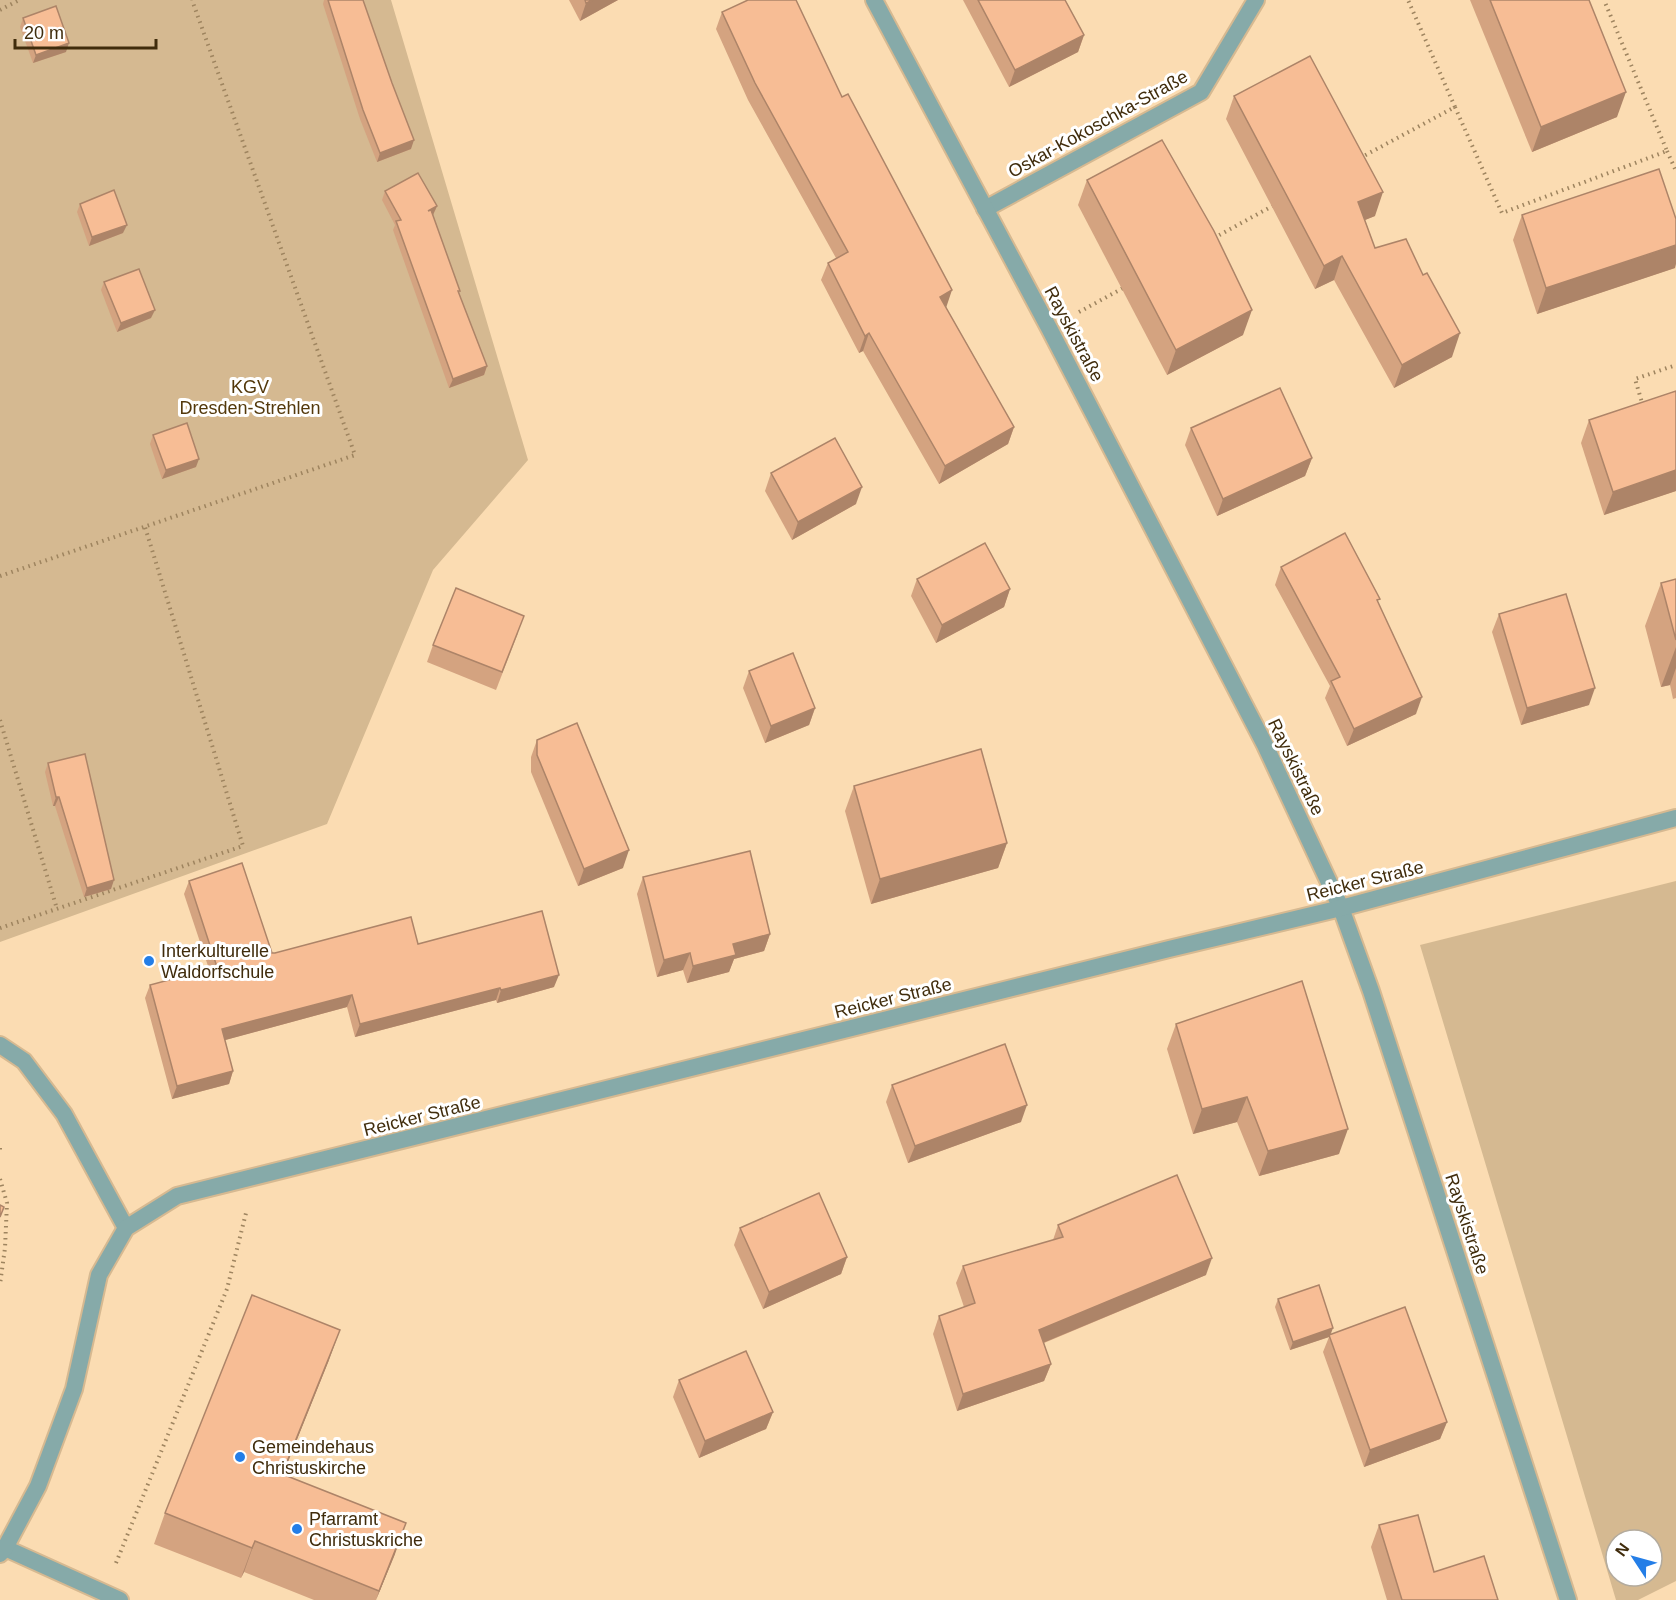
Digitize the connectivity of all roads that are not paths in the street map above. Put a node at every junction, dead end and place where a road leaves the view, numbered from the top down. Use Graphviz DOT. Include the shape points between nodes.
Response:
graph roads {
  1 [pos="874,0"];
  2 [pos="1256,0"];
  3 [pos="985,209"];
  4 [pos="1676,818"];
  5 [pos="1341,908"];
  6 [pos="0,1045"];
  7 [pos="126,1228"];
  8 [pos="3,1551"];
  9 [pos="120,1600"];
  10 [pos="1568,1600"];
  1 -- 3 [label="street, Rayskistraße"];
  2 -- 3 [label="street, Oskar-Kokoschka-Straße" via="1201,92"];
  3 -- 5 [label="street, Rayskistraße" via="1265,745"];
  4 -- 5 [label="street, Reicker Straße"];
  5 -- 7 [label="street, Reicker Straße" via="177,1196"];
  5 -- 10 [label="street, Rayskistraße"];
  6 -- 7 [label="street" via="24,1061 64,1114"];
  7 -- 8 [label="street" via="99,1275 74,1389 38,1486"];
  8 -- 9 [label="street"];
}
